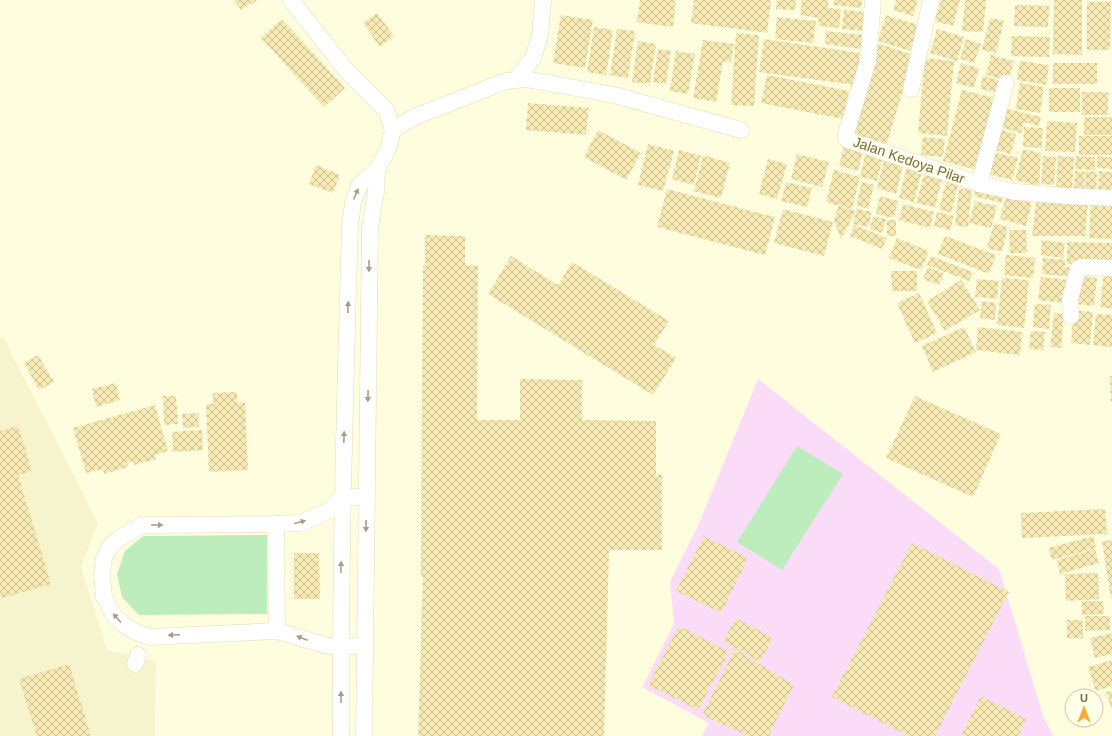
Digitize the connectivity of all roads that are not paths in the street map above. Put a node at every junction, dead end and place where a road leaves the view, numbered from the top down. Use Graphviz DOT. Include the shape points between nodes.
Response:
graph roads {
  1 [pos="291,0"];
  2 [pos="543,0"];
  3 [pos="872,0"];
  4 [pos="931,0"];
  5 [pos="516,79"];
  6 [pos="1006,83"];
  7 [pos="911,89"];
  8 [pos="393,130"];
  9 [pos="741,130"];
  10 [pos="377,170"];
  11 [pos="979,184"];
  12 [pos="1112,198"];
  13 [pos="1112,268"];
  14 [pos="1071,316"];
  15 [pos="342,497"];
  16 [pos="366,497"];
  17 [pos="276,524"];
  18 [pos="277,631"];
  19 [pos="364,646"];
  20 [pos="340,647"];
  21 [pos="341,736"];
  22 [pos="364,736"];
  1 -- 8 [label="street" via="346,70 386,110"];
  2 -- 5 [label="street" via="540,35 533,58"];
  3 -- 11 [label="street, Jalan Kedoya Pilar" via="868,61 846,138"];
  4 -- 7 [label="street"];
  5 -- 8 [label="street" via="506,80 412,118"];
  5 -- 9 [label="street" via="526,78 614,95"];
  6 -- 11 [label="street"];
  8 -- 10 [label="street" via="388,149"];
  15 -- 10 [label="street, one-way" via="350,225 353,202 360,184"];
  10 -- 16 [label="street, one-way" via="370,227"];
  11 -- 12 [label="street, Jalan Kedoya Pilar" via="1015,192"];
  13 -- 14 [label="street" via="1078,269 1070,299"];
  15 -- 16 [label="street"];
  17 -- 15 [label="street, one-way" via="300,523 329,511"];
  20 -- 15 [label="street, one-way"];
  16 -- 19 [label="street, one-way"];
  17 -- 18 [label="street"];
  18 -- 17 [label="street, one-way" via="150,636 138,633 125,626 113,614 104,597 102,575 104,558 112,545 142,525"];
  20 -- 18 [label="street, one-way"];
  19 -- 20 [label="street"];
  19 -- 22 [label="street"];
  21 -- 20 [label="street, one-way"];
}
